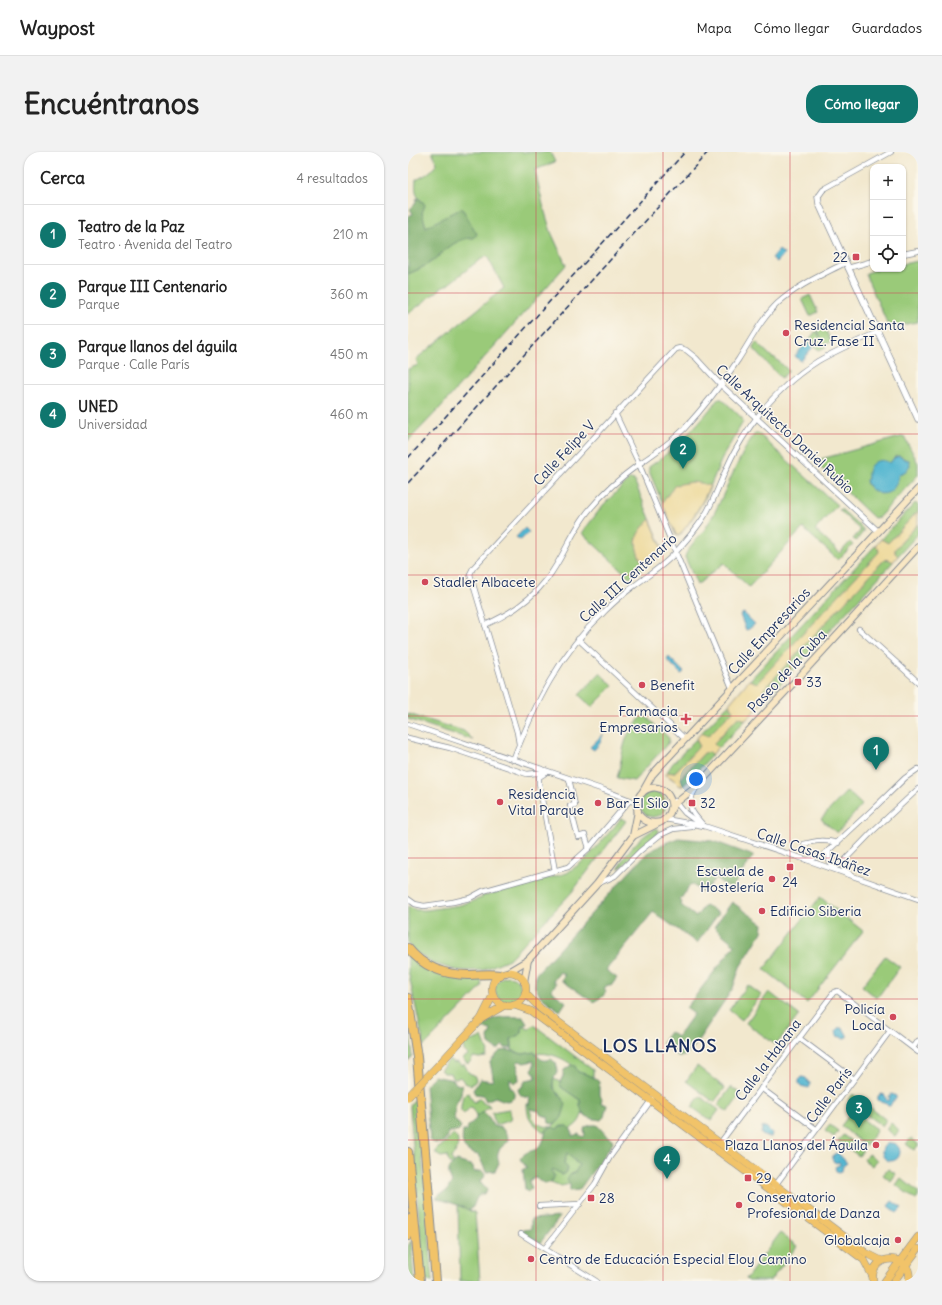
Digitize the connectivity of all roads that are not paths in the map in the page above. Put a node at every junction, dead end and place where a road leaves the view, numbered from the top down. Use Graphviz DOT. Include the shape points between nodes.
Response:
graph roads {
  1 [pos="891,152"];
  2 [pos="818,197"];
  3 [pos="918,251"];
  4 [pos="906,253"];
  5 [pos="870,261"];
  6 [pos="847,265"];
  7 [pos="878,332"];
  8 [pos="676,350"];
  9 [pos="720,384"];
  10 [pos="616,413"];
  11 [pos="917,416"];
  12 [pos="756,418"];
  13 [pos="639,464"];
  14 [pos="918,489"];
  15 [pos="878,531"];
  16 [pos="918,547"];
  17 [pos="676,553"];
  18 [pos="485,625"];
  19 [pos="859,629"];
  20 [pos="578,639"];
  21 [pos="918,682"];
  22 [pos="732,688"];
  23 [pos="408,724"];
  24 [pos="408,738"];
  25 [pos="685,739"];
  26 [pos="519,744"];
  27 [pos="513,760"];
  28 [pos="918,769"];
  29 [pos="547,772"];
  30 [pos="569,779"];
  31 [pos="697,786"];
  32 [pos="918,789"];
  33 [pos="642,793"];
  34 [pos="669,796"];
  35 [pos="630,800"];
  36 [pos="676,803"];
  37 [pos="637,807"];
  38 [pos="671,809"];
  39 [pos="663,820"];
  40 [pos="704,826"];
  41 [pos="634,836"];
  42 [pos="838,843"];
  43 [pos="804,844"];
  44 [pos="589,848"];
  45 [pos="829,850"];
  46 [pos="807,860"];
  47 [pos="843,862"];
  48 [pos="833,868"];
  49 [pos="555,871"];
  50 [pos="851,875"];
  51 [pos="597,884"];
  52 [pos="408,899"];
  53 [pos="918,899"];
  54 [pos="408,948"];
  55 [pos="528,960"];
  56 [pos="503,974"];
  57 [pos="524,982"];
  58 [pos="525,993"];
  59 [pos="493,995"];
  60 [pos="408,998"];
  61 [pos="505,1005"];
  62 [pos="514,1005"];
  63 [pos="481,1019"];
  64 [pos="890,1031"];
  65 [pos="799,1038"];
  66 [pos="918,1041"];
  67 [pos="912,1048"];
  68 [pos="918,1052"];
  69 [pos="854,1079"];
  70 [pos="761,1088"];
  71 [pos="655,1095"];
  72 [pos="408,1097"];
  73 [pos="650,1101"];
  74 [pos="816,1129"];
  75 [pos="720,1143"];
  76 [pos="408,1152"];
  77 [pos="773,1188"];
  78 [pos="580,1204"];
  79 [pos="413,1206"];
  80 [pos="539,1206"];
  81 [pos="831,1231"];
  82 [pos="521,1234"];
  83 [pos="408,1236"];
  84 [pos="918,1237"];
  85 [pos="545,1248"];
  86 [pos="918,1249"];
  87 [pos="882,1261"];
  88 [pos="902,1263"];
  89 [pos="872,1278"];
  90 [pos="420,1281"];
  91 [pos="436,1281"];
  92 [pos="596,1281"];
  93 [pos="885,1281"];
  94 [pos="894,1281"];
  95 [pos="909,1281"];
  1 -- 2 [label="street" via="823,190"];
  2 -- 6 [label="street"];
  3 -- 4 [label="street"];
  5 -- 6 [label="street"];
  6 -- 7 [label="street"];
  6 -- 9 [label="street" via="809,280 778,303 759,325"];
  7 -- 11 [label="street"];
  7 -- 12 [label="street, Calle III Centenario" via="839,350 803,371 789,382"];
  8 -- 9 [label="street, Calle Arquitecto Daniel Rubio" via="686,350"];
  8 -- 10 [label="street, Calle Felipe V"];
  9 -- 12 [label="street, Calle Arquitecto Daniel Rubio"];
  9 -- 13 [label="street" via="683,430 663,448"];
  10 -- 13 [label="street"];
  10 -- 18 [label="street, Calle Felipe V" via="473,568 470,574"];
  12 -- 15 [label="street, Calle Arquitecto Daniel Rubio"];
  12 -- 17 [label="street, Calle III Centenario" via="735,452 709,508"];
  13 -- 17 [label="street"];
  13 -- 18 [label="street" via="611,486 589,509 571,535 547,579 530,597 513,610"];
  14 -- 15 [label="main road, Calle Empresarios"];
  15 -- 22 [label="main road, Calle Empresarios"];
  16 -- 31 [label="main road, Paseo de la Cuba"];
  17 -- 20 [label="street, Calle III Centenario" via="616,601"];
  17 -- 22 [label="street"];
  18 -- 26 [label="street"];
  19 -- 21 [label="street"];
  20 -- 25 [label="street"];
  20 -- 26 [label="street, Calle III Centenario" via="553,674 534,708"];
  22 -- 25 [label="main road, Calle Empresarios"];
  23 -- 27 [label="street"];
  24 -- 29 [label="street" via="450,748 527,774"];
  25 -- 33 [label="main road, Calle Empresarios" via="652,775"];
  26 -- 27 [label="street, Calle III Centenario"];
  27 -- 29 [label="street"];
  28 -- 42 [label="street" via="905,778"];
  29 -- 30 [label="street"];
  29 -- 49 [label="street" via="539,777 539,784"];
  30 -- 35 [label="street"];
  30 -- 44 [label="street" via="576,805 570,806 578,837 585,835"];
  31 -- 36 [label="main road, Paseo de la Cuba"];
  31 -- 40 [label="street" via="690,799 691,810"];
  32 -- 47 [label="street"];
  33 -- 34 [label="main road" via="656,788"];
  33 -- 37 [label="main road" via="638,798"];
  34 -- 36 [label="street, Calle Casas Ibáñez"];
  34 -- 38 [label="main road"];
  35 -- 37 [label="street"];
  35 -- 44 [label="street"];
  36 -- 38 [label="main road, Paseo de la Cuba"];
  36 -- 40 [label="street, Calle Casas Ibáñez" via="685,813"];
  37 -- 39 [label="main road" via="646,821 656,823"];
  37 -- 41 [label="main road"];
  38 -- 39 [label="main road"];
  39 -- 40 [label="street, Calle Casas Ibáñez"];
  39 -- 41 [label="main road"];
  40 -- 46 [label="street, Calle Casas Ibáñez"];
  40 -- 51 [label="street" via="673,829 660,835 615,876"];
  41 -- 51 [label="main road"];
  42 -- 43 [label="street" via="826,840"];
  42 -- 45 [label="street"];
  44 -- 49 [label="street" via="568,867"];
  45 -- 46 [label="street" via="823,855"];
  45 -- 48 [label="street" via="828,856"];
  46 -- 48 [label="street, Calle Casas Ibáñez"];
  47 -- 48 [label="street"];
  47 -- 50 [label="street" via="844,869"];
  48 -- 50 [label="street, Calle Casas Ibáñez"];
  49 -- 52 [label="street" via="483,891 454,902 424,906"];
  50 -- 53 [label="street, Calle Casas Ibáñez"];
  51 -- 55 [label="main road"];
  54 -- 56 [label="highway" via="429,967 440,971 469,975"];
  55 -- 56 [label="main road"];
  55 -- 57 [label="main road"];
  56 -- 57 [label="main road" via="515,973"];
  56 -- 59 [label="main road" via="493,984"];
  57 -- 58 [label="main road"];
  58 -- 62 [label="main road"];
  58 -- 71 [label="main road" via="541,1009"];
  59 -- 61 [label="main road"];
  59 -- 63 [label="main road"];
  60 -- 91 [label="highway" via="417,1057"];
  61 -- 62 [label="main road"];
  61 -- 63 [label="main road"];
  62 -- 73 [label="main road" via="531,1011"];
  63 -- 72 [label="main road, bridge"];
  64 -- 65 [label="street, Calle la Habana" via="836,992"];
  64 -- 67 [label="street"];
  64 -- 69 [label="street, Calle París"];
  65 -- 69 [label="street"];
  65 -- 70 [label="street, Calle la Habana"];
  66 -- 67 [label="street"];
  67 -- 68 [label="street"];
  69 -- 74 [label="street, Calle París"];
  70 -- 74 [label="street"];
  70 -- 75 [label="street, Calle la Habana"];
  71 -- 73 [label="street"];
  71 -- 75 [label="main road"];
  73 -- 77 [label="main road" via="756,1180"];
  73 -- 78 [label="street"];
  74 -- 77 [label="street, Calle París"];
  75 -- 77 [label="main road"];
  76 -- 79 [label="highway"];
  77 -- 81 [label="main road"];
  78 -- 80 [label="street"];
  78 -- 85 [label="street"];
  79 -- 83 [label="highway"];
  79 -- 90 [label="highway"];
  81 -- 87 [label="main road"];
  81 -- 89 [label="main road" via="864,1260"];
  82 -- 85 [label="street"];
  84 -- 88 [label="main road"];
  85 -- 92 [label="street"];
  86 -- 88 [label="main road"];
  87 -- 88 [label="main road" via="891,1259"];
  87 -- 89 [label="main road" via="875,1267"];
  88 -- 93 [label="main road"];
  88 -- 94 [label="main road"];
  88 -- 95 [label="main road" via="908,1271"];
}
